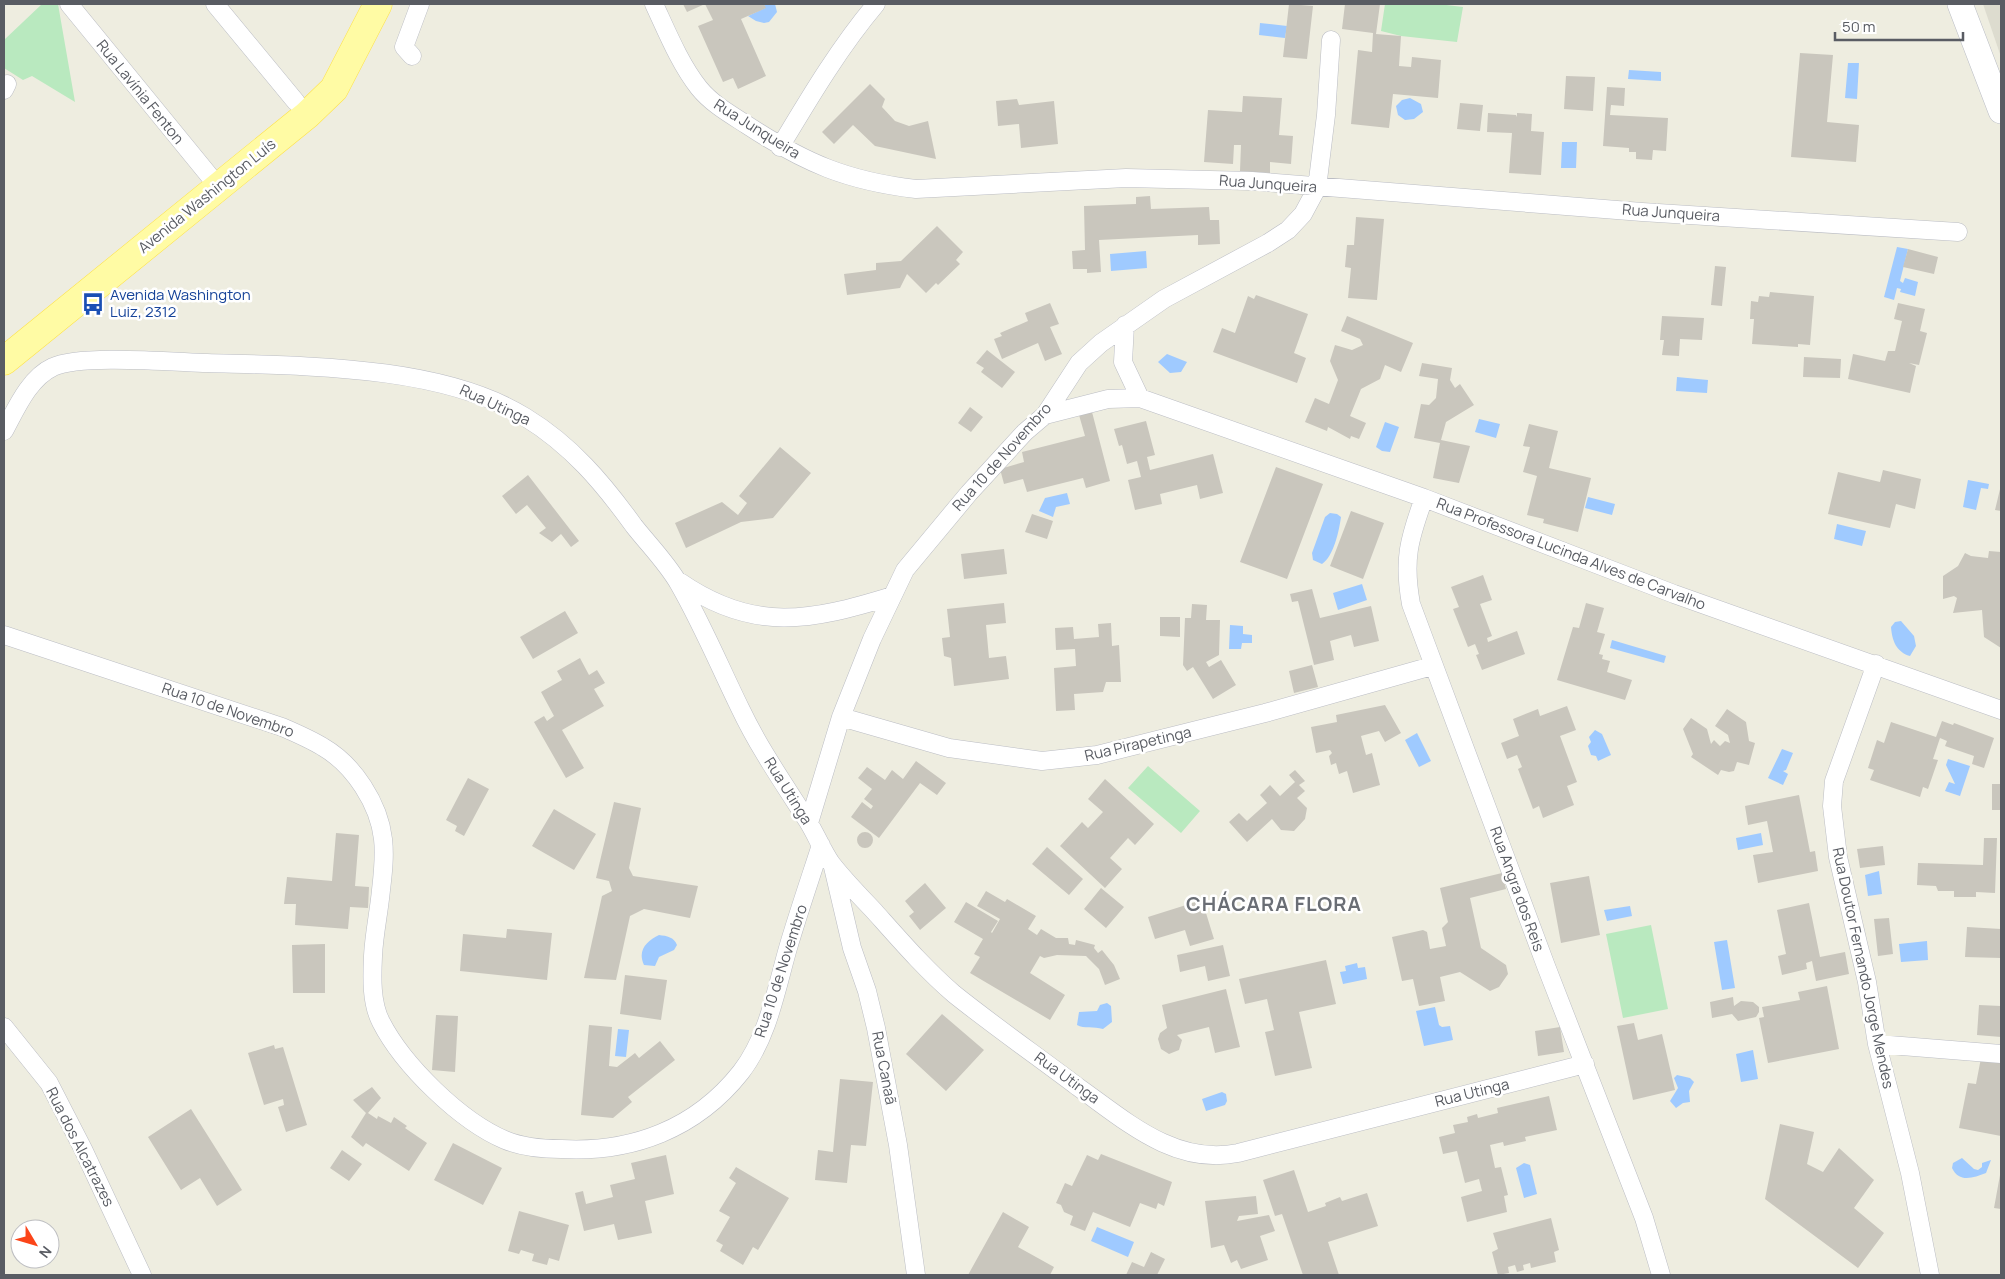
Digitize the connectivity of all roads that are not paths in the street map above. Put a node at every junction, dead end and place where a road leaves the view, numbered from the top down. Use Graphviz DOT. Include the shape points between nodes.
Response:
graph roads {
  1 [pos="69,4"];
  2 [pos="215,4"];
  3 [pos="378,4"];
  4 [pos="420,4"];
  5 [pos="654,4"];
  6 [pos="876,4"];
  7 [pos="1960,4"];
  8 [pos="1331,40"];
  9 [pos="412,56"];
  10 [pos="296,102"];
  11 [pos="2001,111"];
  12 [pos="780,147"];
  13 [pos="212,178"];
  14 [pos="1317,188"];
  15 [pos="1958,232"];
  16 [pos="1125,325"];
  17 [pos="4,361"];
  18 [pos="1140,398"];
  19 [pos="1045,415"];
  20 [pos="4,431"];
  21 [pos="1424,498"];
  22 [pos="677,579"];
  23 [pos="892,596"];
  24 [pos="4,635"];
  25 [pos="1876,664"];
  26 [pos="1432,666"];
  27 [pos="2001,710"];
  28 [pos="841,717"];
  29 [pos="809,823"];
  30 [pos="821,845"];
  31 [pos="832,864"];
  32 [pos="4,1027"];
  33 [pos="1877,1044"];
  34 [pos="2001,1054"];
  35 [pos="1585,1064"];
  36 [pos="142,1275"];
  37 [pos="916,1275"];
  38 [pos="1661,1275"];
  39 [pos="1930,1275"];
  1 -- 13 [label="street, Rua Lavínia Fenton"];
  2 -- 10 [label="street"];
  3 -- 17 [label="main road, Avenida Washington Luís" via="334,89 307,115"];
  4 -- 9 [label="street" via="404,47"];
  5 -- 12 [label="street, Rua Junqueira" via="698,87 712,102"];
  6 -- 12 [label="street" via="818,83"];
  7 -- 11 [label="street"];
  8 -- 14 [label="street, Rua 10 de Novembro"];
  12 -- 14 [label="street, Rua Junqueira" via="854,179 916,189 1126,178 1252,181"];
  14 -- 15 [label="street, Rua Junqueira"];
  14 -- 16 [label="street, Rua 10 de Novembro" via="1303,214 1288,230 1164,299"];
  16 -- 18 [label="street" via="1123,362"];
  16 -- 19 [label="street, Rua 10 de Novembro" via="1079,363"];
  18 -- 19 [label="street, Rua Professora Lucinda Alves de Carvalho" via="1108,399"];
  18 -- 21 [label="street, Rua Professora Lucinda Alves de Carvalho"];
  19 -- 23 [label="street, Rua 10 de Novembro" via="1025,432 948,517 905,570"];
  20 -- 22 [label="street, Rua Utinga" via="42,374 53,366 83,360 362,372 454,386 481,395 523,416 560,441 609,492"];
  21 -- 25 [label="street, Rua Professora Lucinda Alves de Carvalho" via="1628,578"];
  21 -- 26 [label="street, Rua Angra dos Reis" via="1411,534 1406,577 1411,604"];
  22 -- 23 [label="street" via="702,597 736,611 792,619"];
  22 -- 29 [label="street, Rua Utinga" via="741,710 782,783"];
  23 -- 28 [label="street, Rua 10 de Novembro"];
  24 -- 30 [label="street, Rua 10 de Novembro" via="282,727 325,748 348,768 368,793 383,838 381,894 372,965 375,1005 380,1022 431,1087 462,1114 506,1140 541,1149 584,1151 633,1144 660,1135 689,1120 740,1073 753,1055 770,1014"];
  25 -- 27 [label="street, Rua Professora Lucinda Alves de Carvalho"];
  25 -- 33 [label="street, Rua Doutor Fernando Jorge Mendes" via="1834,781 1832,806 1838,857 1867,982"];
  26 -- 28 [label="street, Rua Pirapetinga" via="1097,756 1042,761 949,748"];
  26 -- 35 [label="street, Rua Angra dos Reis"];
  28 -- 29 [label="street, Rua 10 de Novembro"];
  29 -- 30 [label="street, Rua Utinga"];
  30 -- 31 [label="street, Rua Utinga"];
  31 -- 35 [label="street, Rua Utinga" via="918,960 953,992 1092,1097 1140,1130 1179,1151 1202,1156 1238,1153"];
  31 -- 37 [label="street, Rua Canaã" via="876,1028 898,1145"];
  32 -- 36 [label="street, Rua dos Alcatrazes" via="48,1083"];
  33 -- 34 [label="street"];
  33 -- 39 [label="street, Rua Doutor Fernando Jorge Mendes" via="1910,1173"];
  35 -- 38 [label="street, Rua Angra dos Reis" via="1644,1218"];
}
